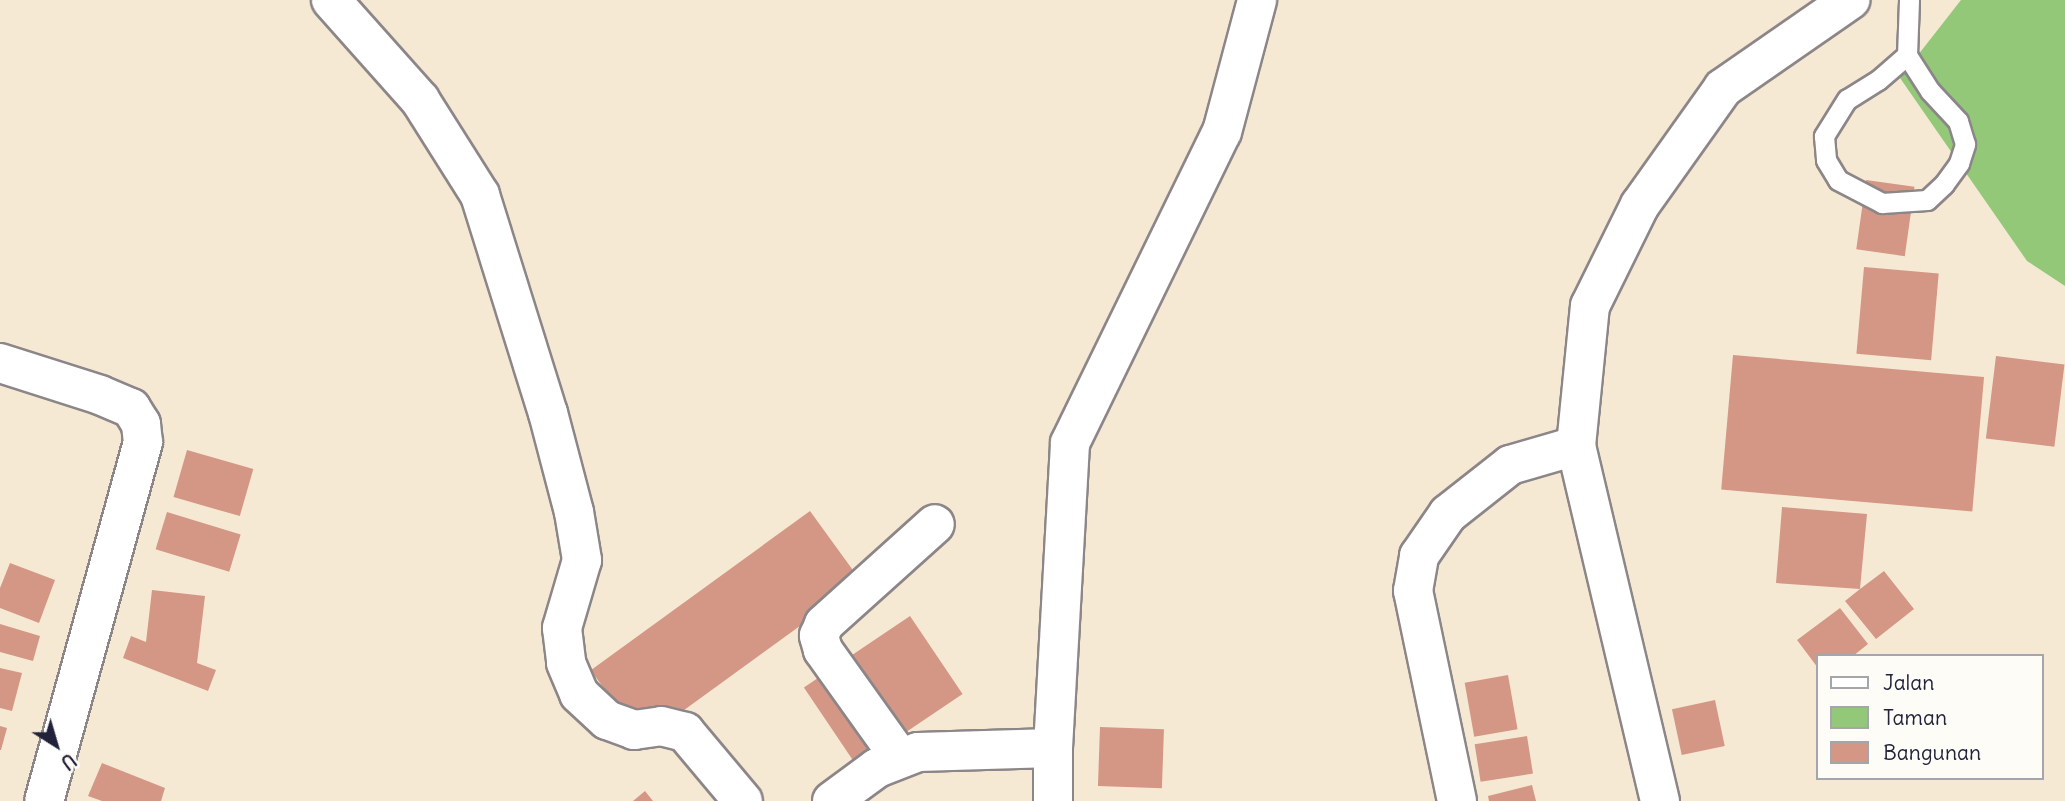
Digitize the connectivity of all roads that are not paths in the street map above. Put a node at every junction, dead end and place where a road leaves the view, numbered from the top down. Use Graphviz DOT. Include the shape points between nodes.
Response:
graph roads {
  1 [pos="331,0"];
  2 [pos="1257,0"];
  3 [pos="1850,0"];
  4 [pos="1909,0"];
  5 [pos="1907,55"];
  6 [pos="0,363"];
  7 [pos="1576,446"];
  8 [pos="935,524"];
  9 [pos="1053,748"];
  10 [pos="900,758"];
  11 [pos="44,801"];
  12 [pos="743,801"];
  13 [pos="832,801"];
  14 [pos="1053,801"];
  15 [pos="1457,801"];
  16 [pos="1660,801"];
  1 -- 12 [label="street" via="420,100 480,195 574,512 582,560 562,628 566,663 579,694 607,720 634,730 661,726 685,732"];
  2 -- 9 [label="street" via="1222,132 1070,443"];
  3 -- 7 [label="street" via="1723,88 1640,205 1590,306"];
  4 -- 5 [label="lane"];
  5 -- 5 [label="lane" via="1930,91 1958,121 1965,144 1959,163 1927,200 1882,203 1838,180 1826,160 1824,136 1847,99"];
  6 -- 11 [label="street" via="131,408 141,424 143,442"];
  7 -- 15 [label="street" via="1510,465 1448,514 1419,556 1413,591"];
  7 -- 16 [label="street"];
  8 -- 10 [label="street" via="824,624 819,636 823,650"];
  9 -- 10 [label="street" via="918,751"];
  9 -- 14 [label="street"];
  10 -- 13 [label="street" via="877,768"];
}
